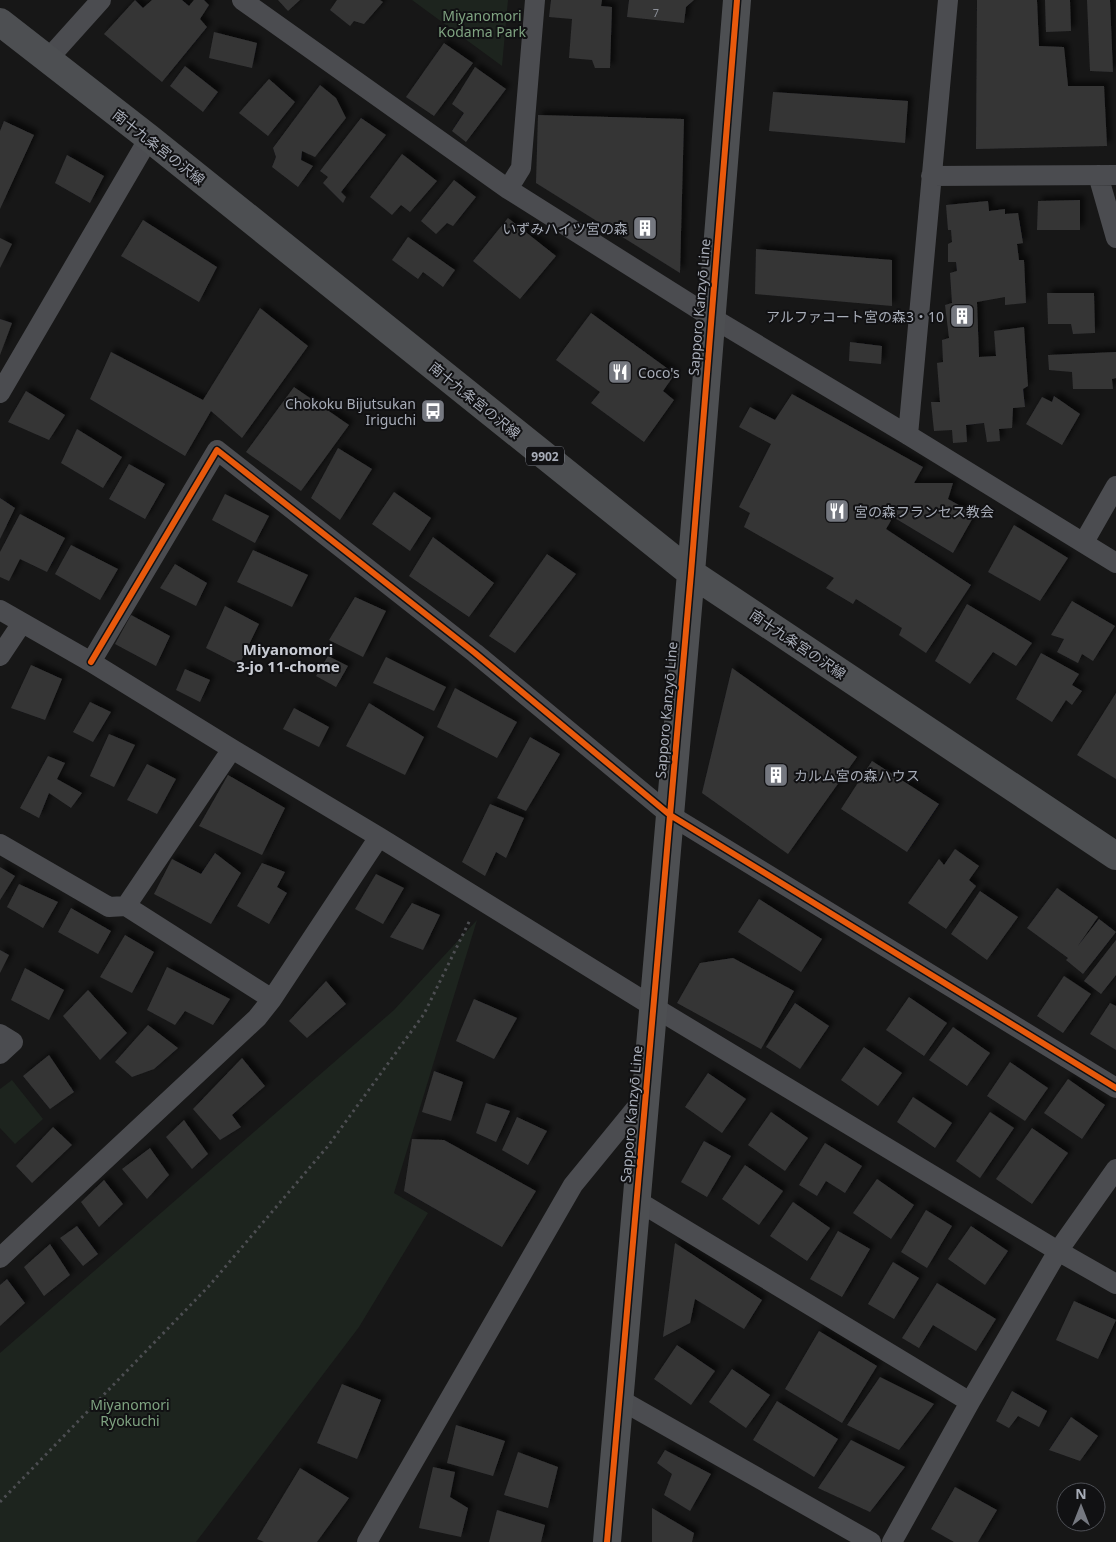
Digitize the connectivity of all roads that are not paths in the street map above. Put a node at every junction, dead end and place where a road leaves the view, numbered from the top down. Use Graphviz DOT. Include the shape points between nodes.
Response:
graph roads {
  1 [pos="101,0"];
  2 [pos="242,0"];
  3 [pos="535,0"];
  4 [pos="737,0"];
  5 [pos="948,0"];
  6 [pos="0,22"];
  7 [pos="48,59"];
  8 [pos="149,138"];
  9 [pos="1107,175"];
  10 [pos="931,176"];
  11 [pos="508,189"];
  12 [pos="1116,238"];
  13 [pos="711,317"];
  14 [pos="0,393"];
  15 [pos="908,435"];
  16 [pos="1116,486"];
  17 [pos="1084,542"];
  18 [pos="1116,563"];
  19 [pos="691,573"];
  20 [pos="0,610"];
  21 [pos="22,623"];
  22 [pos="0,656"];
  23 [pos="91,662"];
  24 [pos="232,749"];
  25 [pos="670,815"];
  26 [pos="379,837"];
  27 [pos="0,844"];
  28 [pos="1116,856"];
  29 [pos="126,906"];
  30 [pos="272,999"];
  31 [pos="652,1006"];
  32 [pos="0,1034"];
  33 [pos="0,1054"];
  34 [pos="1116,1088"];
  35 [pos="645,1097"];
  36 [pos="1116,1169"];
  37 [pos="636,1200"];
  38 [pos="1058,1251"];
  39 [pos="0,1258"];
  40 [pos="1116,1284"];
  41 [pos="619,1399"];
  42 [pos="970,1402"];
  43 [pos="367,1542"];
  44 [pos="607,1542"];
  45 [pos="871,1542"];
  46 [pos="892,1542"];
  1 -- 7 [label="street"];
  2 -- 11 [label="street"];
  3 -- 11 [label="street" via="521,168"];
  4 -- 13 [label="main road, Sapporo Kanzyō Line"];
  5 -- 10 [label="street"];
  6 -- 7 [label="main road, 南十九条宮の沢線 / 9902"];
  7 -- 8 [label="main road, 南十九条宮の沢線 / 9902"];
  8 -- 14 [label="street"];
  8 -- 19 [label="main road, 南十九条宮の沢線 / 9902"];
  9 -- 10 [label="street"];
  9 -- 12 [label="street"];
  10 -- 15 [label="street"];
  11 -- 13 [label="street"];
  13 -- 15 [label="street"];
  13 -- 19 [label="main road, Sapporo Kanzyō Line"];
  15 -- 17 [label="street"];
  16 -- 17 [label="street"];
  17 -- 18 [label="street"];
  19 -- 25 [label="main road, Sapporo Kanzyō Line"];
  19 -- 28 [label="main road, 南十九条宮の沢線 / 9902"];
  20 -- 21 [label="street"];
  21 -- 22 [label="street"];
  21 -- 23 [label="street"];
  23 -- 24 [label="street"];
  23 -- 25 [label="street" via="217,450 475,653"];
  24 -- 26 [label="street"];
  24 -- 29 [label="street"];
  25 -- 31 [label="main road, Sapporo Kanzyō Line"];
  25 -- 34 [label="street"];
  26 -- 30 [label="street"];
  26 -- 31 [label="street"];
  27 -- 29 [label="street" via="109,907"];
  29 -- 30 [label="street"];
  30 -- 39 [label="street" via="257,1018"];
  31 -- 35 [label="main road, Sapporo Kanzyō Line"];
  31 -- 38 [label="street"];
  32 -- 33 [label="street" via="13,1042"];
  35 -- 37 [label="main road, Sapporo Kanzyō Line"];
  35 -- 43 [label="street" via="573,1185"];
  36 -- 38 [label="street"];
  37 -- 41 [label="main road, Sapporo Kanzyō Line"];
  37 -- 42 [label="street"];
  38 -- 40 [label="street"];
  38 -- 42 [label="street"];
  41 -- 44 [label="main road, Sapporo Kanzyō Line"];
  41 -- 45 [label="street"];
  42 -- 46 [label="street"];
}
